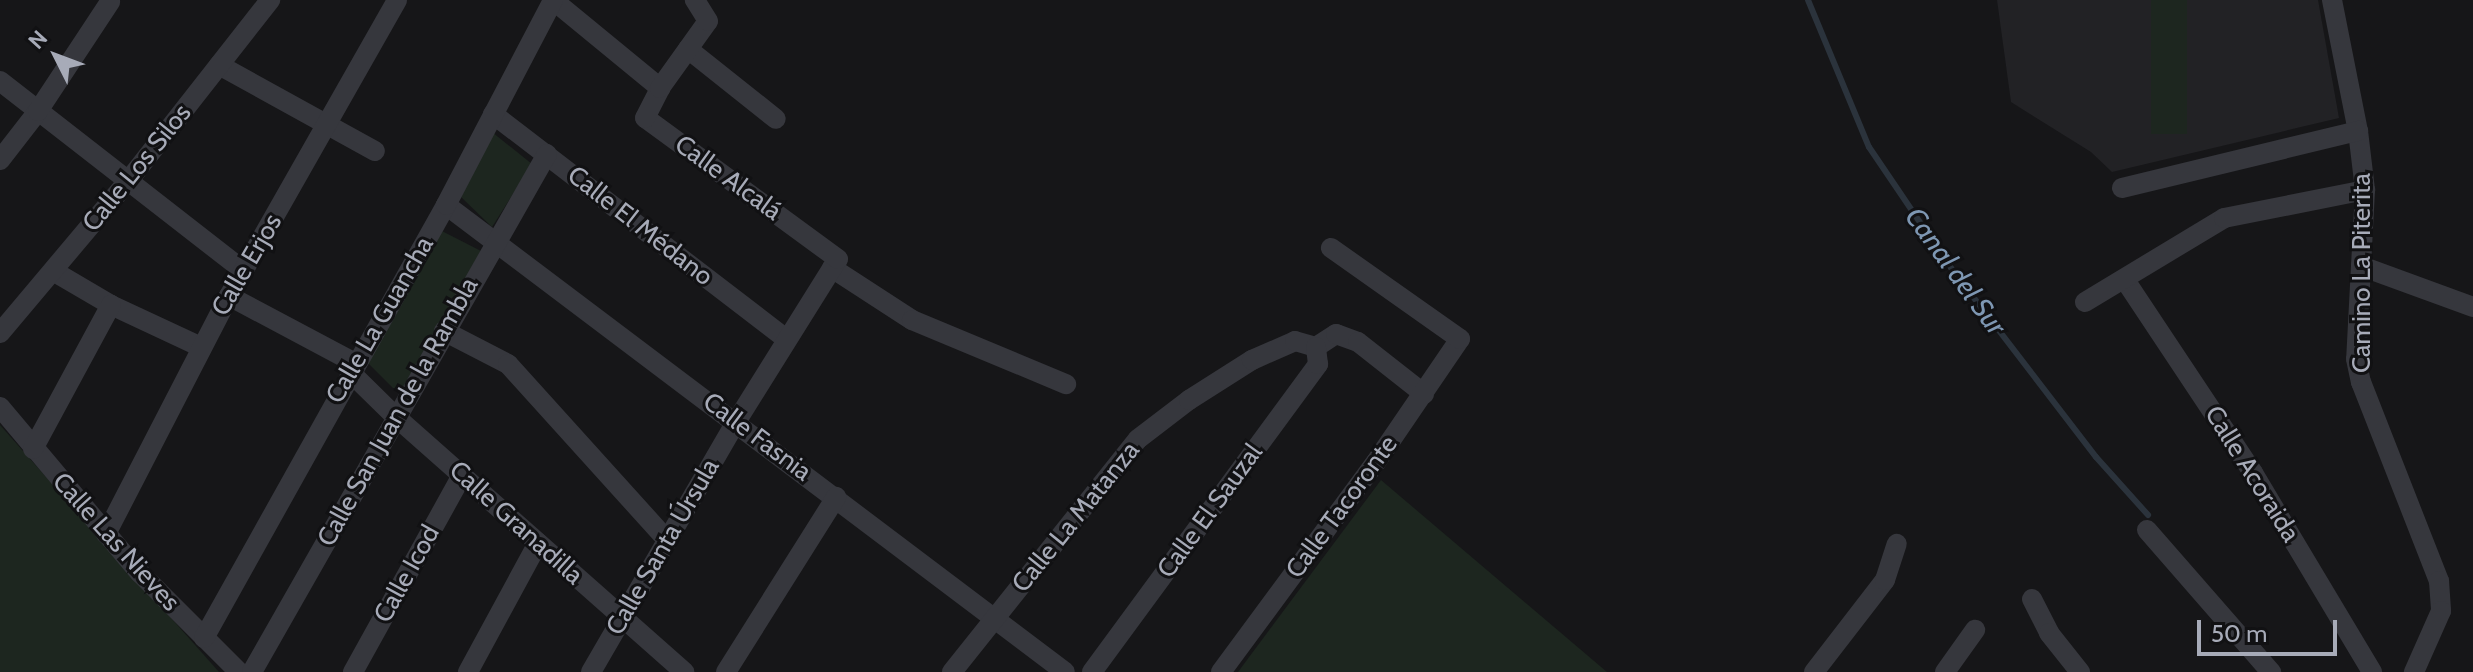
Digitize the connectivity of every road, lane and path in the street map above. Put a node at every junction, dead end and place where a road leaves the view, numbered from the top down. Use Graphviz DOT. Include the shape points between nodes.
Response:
graph roads {
  1 [pos="270,0"];
  2 [pos="397,0"];
  3 [pos="553,0"];
  4 [pos="695,0"];
  5 [pos="2332,0"];
  6 [pos="110,2"];
  7 [pos="688,49"];
  8 [pos="219,65"];
  9 [pos="0,81"];
  10 [pos="660,88"];
  11 [pos="38,111"];
  12 [pos="493,114"];
  13 [pos="776,119"];
  14 [pos="328,124"];
  15 [pos="2358,131"];
  16 [pos="375,151"];
  17 [pos="547,154"];
  18 [pos="0,160"];
  19 [pos="129,180"];
  20 [pos="2122,188"];
  21 [pos="2365,190"];
  22 [pos="446,205"];
  23 [pos="496,240"];
  24 [pos="1331,248"];
  25 [pos="835,263"];
  26 [pos="2361,266"];
  27 [pos="243,270"];
  28 [pos="53,271"];
  29 [pos="2125,280"];
  30 [pos="229,296"];
  31 [pos="2085,302"];
  32 [pos="111,305"];
  33 [pos="2473,307"];
  34 [pos="444,331"];
  35 [pos="0,333"];
  36 [pos="786,339"];
  37 [pos="201,347"];
  38 [pos="1316,347"];
  39 [pos="352,367"];
  40 [pos="1066,384"];
  41 [pos="1424,394"];
  42 [pos="0,407"];
  43 [pos="396,417"];
  44 [pos="736,422"];
  45 [pos="33,449"];
  46 [pos="462,475"];
  47 [pos="836,497"];
  48 [pos="2147,530"];
  49 [pos="106,534"];
  50 [pos="667,540"];
  51 [pos="538,543"];
  52 [pos="1897,544"];
  53 [pos="2032,599"];
  54 [pos="621,616"];
  55 [pos="995,618"];
  56 [pos="1975,630"];
  57 [pos="204,638"];
  58 [pos="239,672"];
  59 [pos="252,672"];
  60 [pos="353,672"];
  61 [pos="468,672"];
  62 [pos="591,672"];
  63 [pos="684,672"];
  64 [pos="726,672"];
  65 [pos="952,672"];
  66 [pos="1065,672"];
  67 [pos="1092,672"];
  68 [pos="1221,672"];
  69 [pos="1814,672"];
  70 [pos="1945,672"];
  71 [pos="2080,672"];
  72 [pos="2271,672"];
  73 [pos="2372,672"];
  74 [pos="2414,672"];
  1 -- 8 [label="street, Calle Los Silos"];
  2 -- 14 [label="street, Calle Erjos"];
  3 -- 10 [label="street"];
  3 -- 12 [label="street, Calle La Guancha"];
  4 -- 7 [label="street, Calle Alcalá" via="708,21"];
  5 -- 15 [label="street, Camino La Piterita"];
  6 -- 11 [label="street"];
  7 -- 10 [label="street, Calle Alcalá"];
  7 -- 13 [label="street"];
  8 -- 14 [label="street"];
  8 -- 19 [label="street, Calle Los Silos"];
  9 -- 11 [label="street"];
  10 -- 25 [label="street, Calle Alcalá" via="645,118"];
  11 -- 18 [label="street"];
  11 -- 19 [label="street"];
  12 -- 17 [label="street, Calle El Médano"];
  12 -- 22 [label="street, Calle La Guancha"];
  14 -- 16 [label="street"];
  14 -- 27 [label="street, Calle Erjos"];
  15 -- 20 [label="street"];
  15 -- 21 [label="street, Camino La Piterita"];
  17 -- 23 [label="street, Calle San Juan de la Rambla"];
  17 -- 36 [label="street, Calle El Médano"];
  19 -- 27 [label="street"];
  19 -- 28 [label="street, Calle Los Silos"];
  21 -- 26 [label="street, Camino La Piterita"];
  21 -- 29 [label="street" via="2224,218"];
  22 -- 23 [label="street, Calle Fasnia"];
  22 -- 39 [label="street, Calle La Guancha"];
  23 -- 34 [label="street, Calle San Juan de la Rambla"];
  23 -- 44 [label="street, Calle Fasnia"];
  24 -- 41 [label="street, Calle Tacoronte" via="1460,339"];
  25 -- 36 [label="street, Calle Santa Úrsula"];
  25 -- 40 [label="street, Calle Alcalá" via="912,320"];
  26 -- 33 [label="street"];
  26 -- 74 [label="street, Camino La Piterita" via="2356,359 2361,382 2439,581 2441,611"];
  27 -- 30 [label="street, Calle Erjos"];
  28 -- 32 [label="street"];
  28 -- 35 [label="street, Calle Los Silos"];
  29 -- 31 [label="street"];
  29 -- 73 [label="street, Calle Acoraida" via="2253,473"];
  30 -- 37 [label="street, Calle Erjos"];
  30 -- 39 [label="street, Calle Granadilla"];
  32 -- 37 [label="street"];
  32 -- 45 [label="street"];
  34 -- 43 [label="street, Calle San Juan de la Rambla"];
  34 -- 50 [label="street" via="508,364"];
  36 -- 44 [label="street, Calle Santa Úrsula"];
  37 -- 49 [label="street, Calle Erjos"];
  38 -- 41 [label="street, Calle La Matanza" via="1336,334 1358,342"];
  38 -- 55 [label="street, Calle La Matanza" via="1295,341 1252,360 1138,439"];
  38 -- 67 [label="street, Calle El Sauzal" via="1318,364"];
  39 -- 43 [label="street, Calle Granadilla"];
  39 -- 57 [label="street, Calle La Guancha"];
  41 -- 68 [label="street, Calle Tacoronte"];
  42 -- 45 [label="street, Calle Las Nieves"];
  43 -- 46 [label="street, Calle Granadilla"];
  43 -- 59 [label="street, Calle San Juan de la Rambla"];
  44 -- 47 [label="street, Calle Fasnia"];
  44 -- 50 [label="street, Calle Santa Úrsula"];
  45 -- 49 [label="street, Calle Las Nieves"];
  46 -- 51 [label="street, Calle Granadilla"];
  46 -- 60 [label="street, Calle Icod"];
  47 -- 55 [label="street, Calle Fasnia"];
  47 -- 64 [label="street"];
  48 -- 72 [label="street"];
  49 -- 57 [label="street, Calle Las Nieves"];
  50 -- 54 [label="street, Calle Santa Úrsula"];
  51 -- 54 [label="street, Calle Granadilla"];
  51 -- 61 [label="street"];
  52 -- 69 [label="street" via="1885,580"];
  53 -- 71 [label="street" via="2049,633"];
  54 -- 62 [label="street, Calle Santa Úrsula"];
  54 -- 63 [label="street, Calle Granadilla"];
  55 -- 65 [label="street, Calle La Matanza"];
  55 -- 66 [label="street, Calle Fasnia"];
  56 -- 70 [label="street"];
  57 -- 58 [label="street, Calle Las Nieves"];
}
